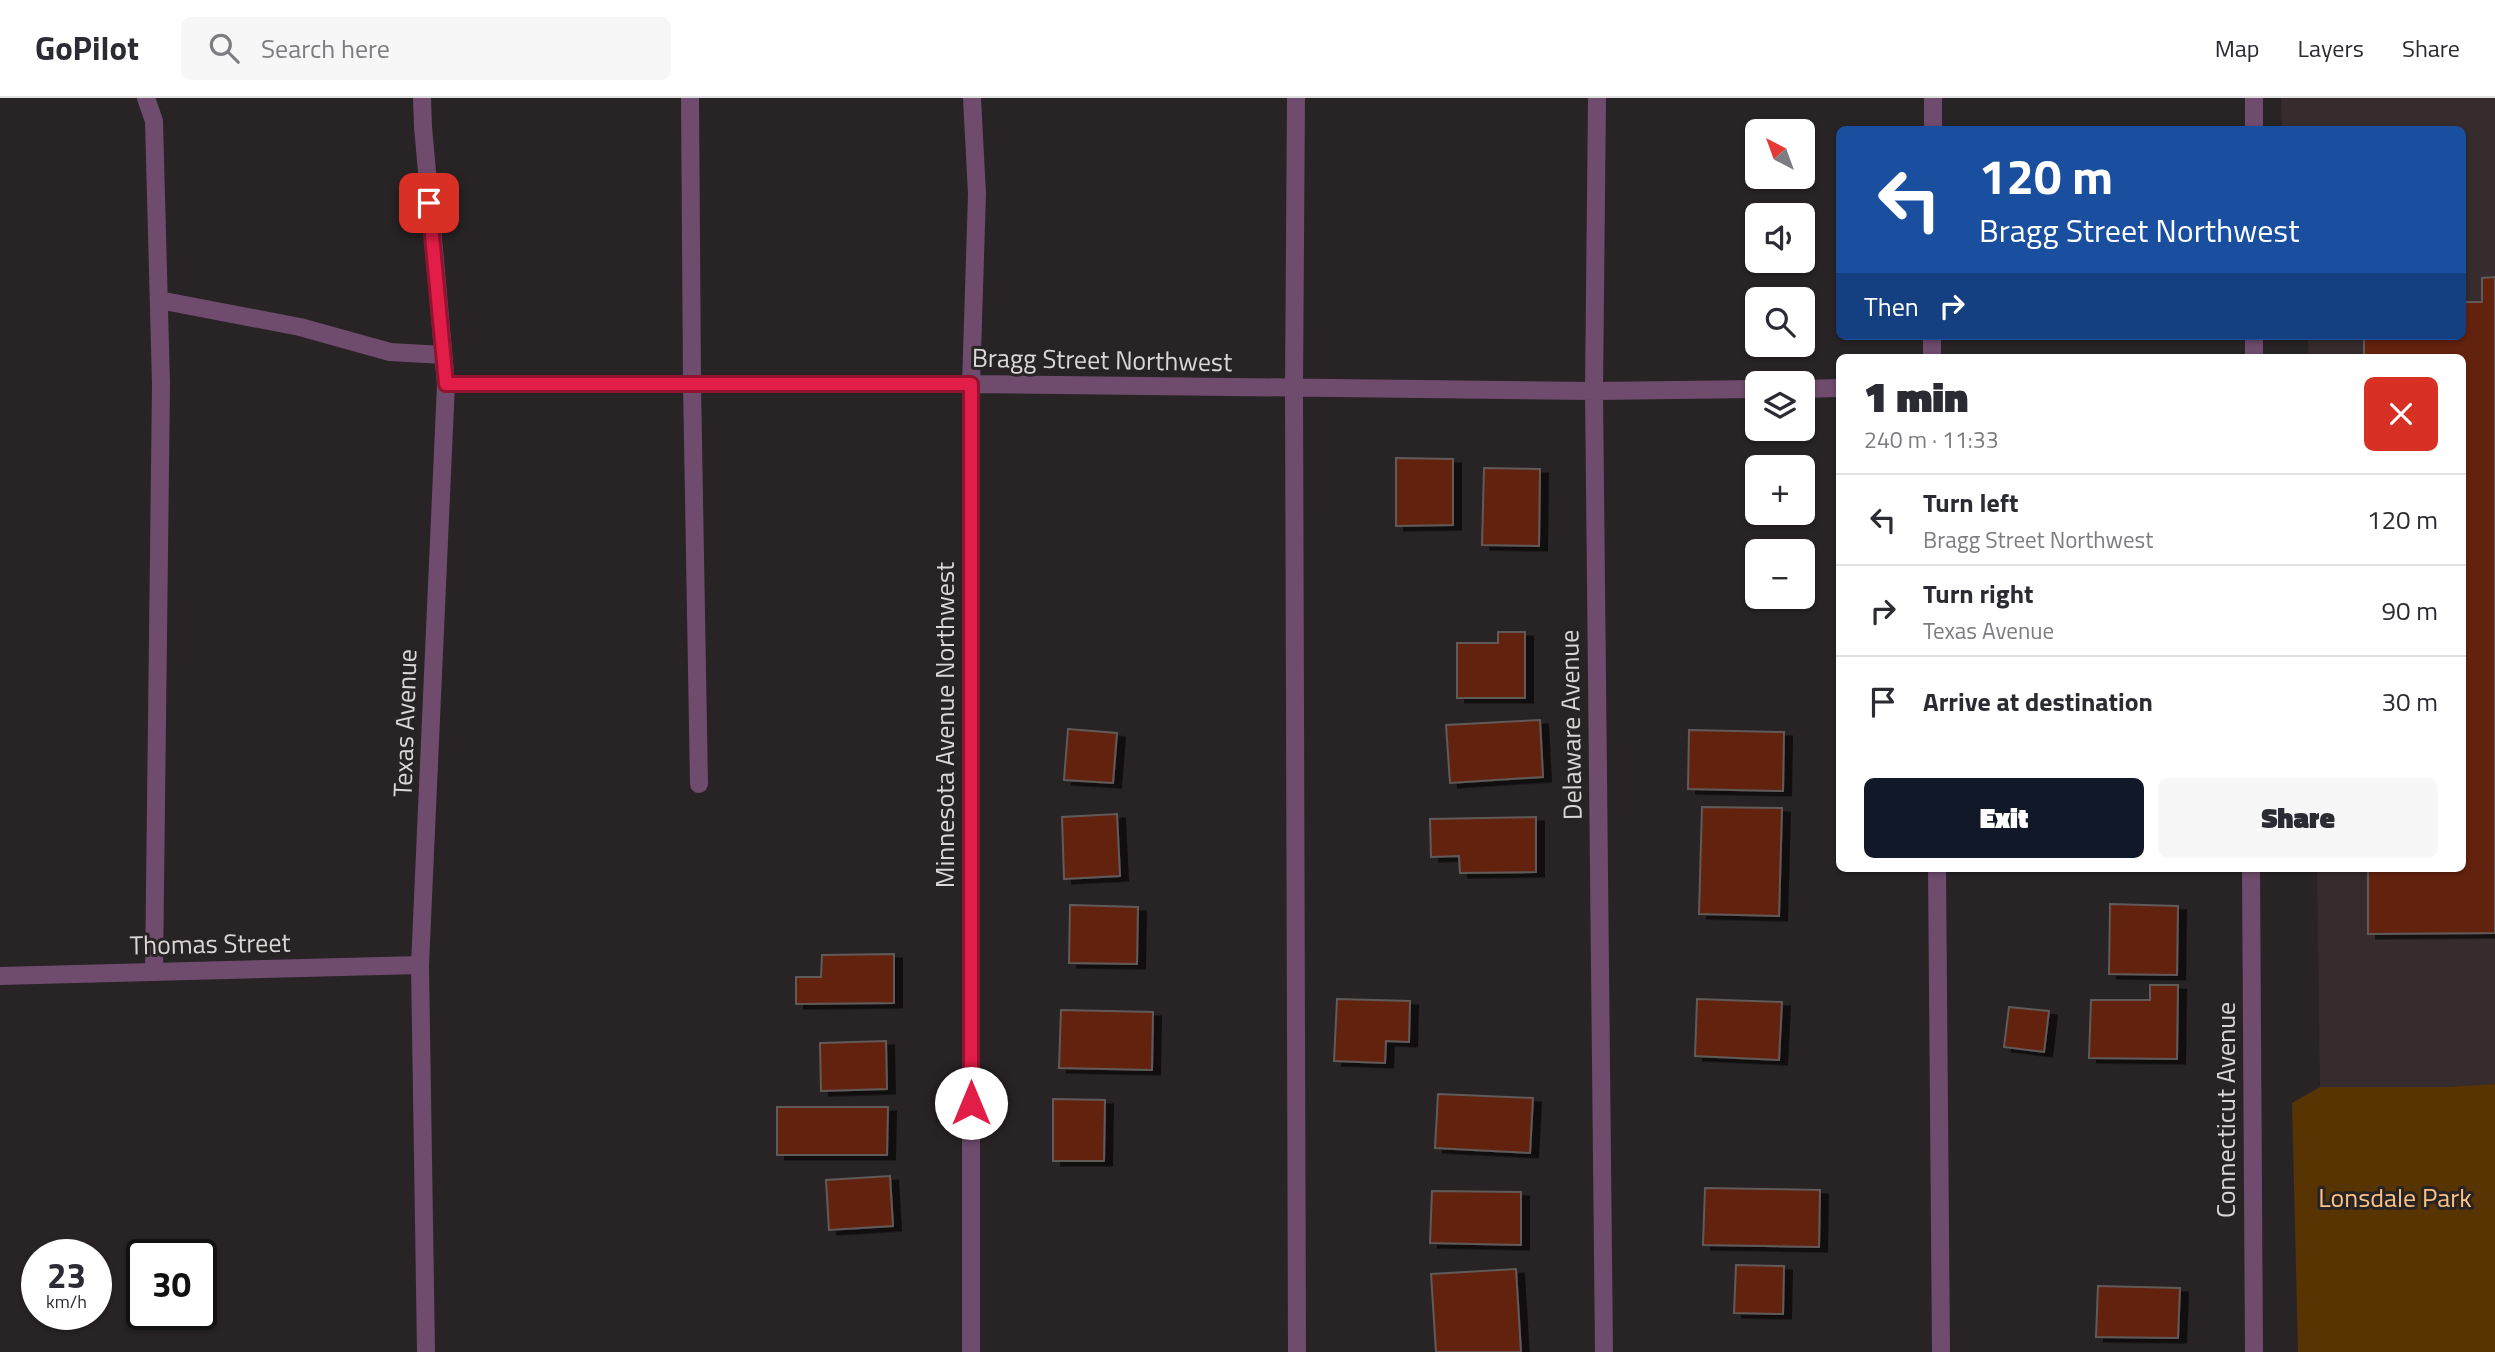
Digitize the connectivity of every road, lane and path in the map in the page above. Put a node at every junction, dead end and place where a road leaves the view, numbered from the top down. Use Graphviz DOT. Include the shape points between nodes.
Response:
graph roads {
  1 [pos="146,98"];
  2 [pos="422,98"];
  3 [pos="690,98"];
  4 [pos="972,98"];
  5 [pos="1296,98"];
  6 [pos="1597,98"];
  7 [pos="1933,98"];
  8 [pos="2254,98"];
  9 [pos="1933,126"];
  10 [pos="2254,126"];
  11 [pos="159,300"];
  12 [pos="443,355"];
  13 [pos="446,384"];
  14 [pos="691,384"];
  15 [pos="971,384"];
  16 [pos="1294,388"];
  17 [pos="1836,388"];
  18 [pos="1745,389"];
  19 [pos="1815,389"];
  20 [pos="1594,391"];
  21 [pos="699,783"];
  22 [pos="1937,872"];
  23 [pos="2251,872"];
  24 [pos="420,965"];
  25 [pos="154,972"];
  26 [pos="0,976"];
  27 [pos="426,1352"];
  28 [pos="971,1352"];
  29 [pos="1297,1352"];
  30 [pos="1604,1352"];
  31 [pos="1941,1352"];
  32 [pos="2254,1352"];
  1 -- 11 [label="street" via="154,121"];
  2 -- 12 [label="street, Texas Avenue"];
  3 -- 14 [label="street"];
  4 -- 15 [label="street, Minnesota Avenue Northwest" via="977,194"];
  5 -- 16 [label="street"];
  6 -- 20 [label="street, Delaware Avenue"];
  7 -- 9 [label="street"];
  8 -- 10 [label="street"];
  11 -- 12 [label="street" via="300,327 390,352"];
  11 -- 25 [label="street"];
  12 -- 13 [label="street, Texas Avenue"];
  13 -- 14 [label="street, Bragg Street Northwest"];
  13 -- 24 [label="street, Texas Avenue"];
  14 -- 15 [label="street, Bragg Street Northwest"];
  14 -- 21 [label="street"];
  15 -- 16 [label="street, Bragg Street Northwest"];
  15 -- 28 [label="street, Minnesota Avenue Northwest"];
  16 -- 20 [label="street, Bragg Street Northwest"];
  16 -- 29 [label="street"];
  17 -- 19 [label="street"];
  18 -- 20 [label="street, Bragg Street Northwest"];
  20 -- 30 [label="street, Delaware Avenue"];
  22 -- 31 [label="street"];
  23 -- 32 [label="street, Connecticut Avenue"];
  24 -- 25 [label="street, Thomas Street"];
  24 -- 27 [label="street, Texas Avenue"];
  25 -- 26 [label="street, Thomas Street"];
}
